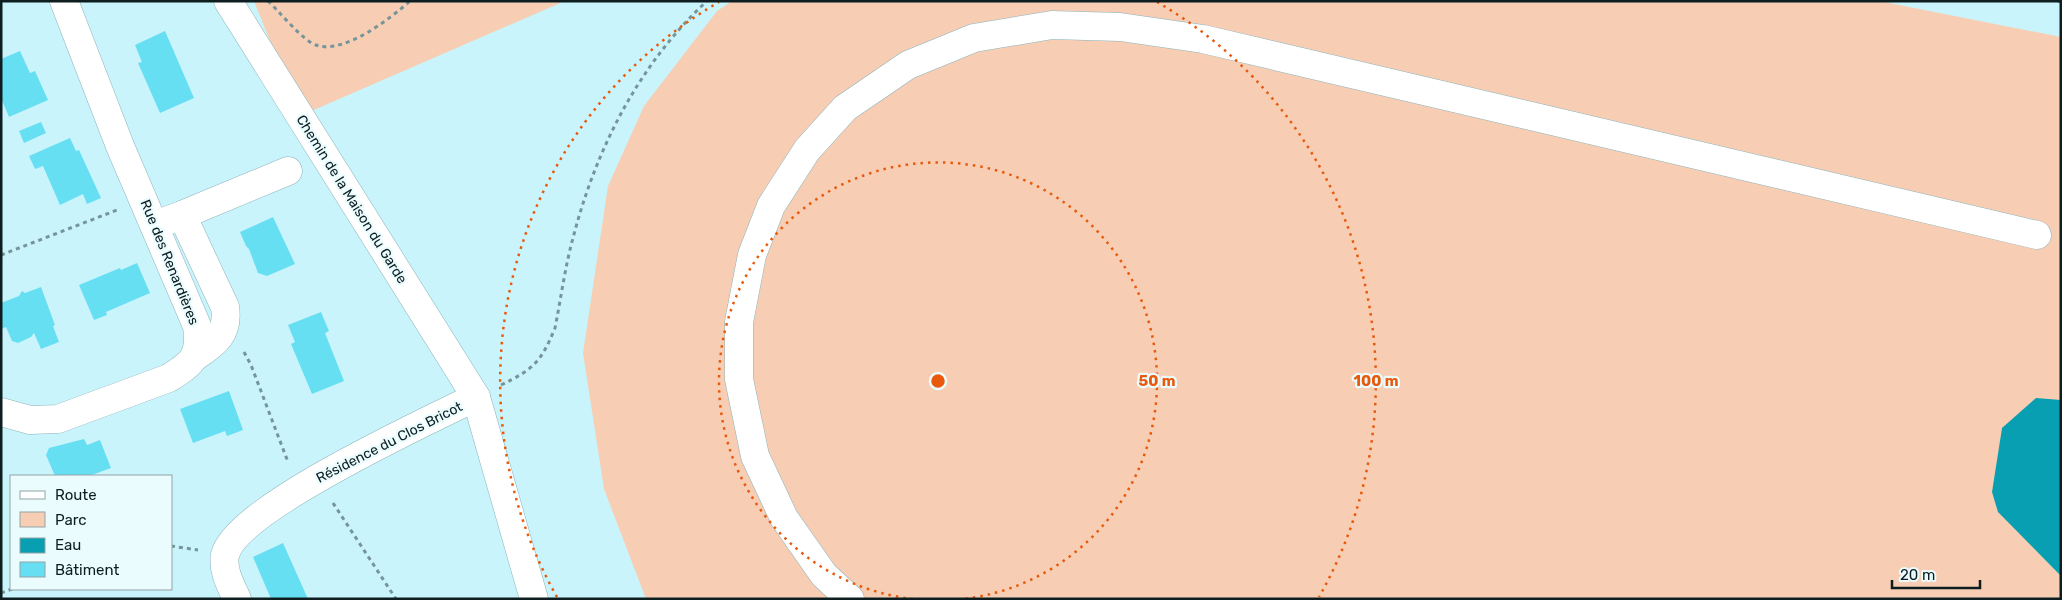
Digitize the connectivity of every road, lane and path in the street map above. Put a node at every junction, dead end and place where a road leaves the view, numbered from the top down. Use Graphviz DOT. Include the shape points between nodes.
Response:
graph roads {
  1 [pos="64,1"];
  2 [pos="228,1"];
  3 [pos="268,1"];
  4 [pos="410,1"];
  5 [pos="707,1"];
  6 [pos="288,171"];
  7 [pos="144,199"];
  8 [pos="182,215"];
  9 [pos="155,225"];
  10 [pos="2037,235"];
  11 [pos="1,255"];
  12 [pos="227,321"];
  13 [pos="196,356"];
  14 [pos="476,397"];
  15 [pos="1,412"];
  16 [pos="286,469"];
  17 [pos="317,478"];
  18 [pos="236,599"];
  19 [pos="396,599"];
  20 [pos="534,599"];
  21 [pos="850,599"];
  1 -- 7 [label="street, Rue des Renardières"];
  2 -- 14 [label="street, Chemin de la Maison du Garde"];
  3 -- 4 [label="path" via="316,46 331,46 356,39 391,18"];
  5 -- 14 [label="path" via="662,49 620,115 600,154 572,239 555,328 545,351 526,372"];
  6 -- 8 [label="street"];
  7 -- 9 [label="street, Rue des Renardières"];
  7 -- 11 [label="path"];
  8 -- 9 [label="street"];
  8 -- 12 [label="street" via="224,307"];
  9 -- 13 [label="street, Rue des Renardières" via="197,326"];
  10 -- 21 [label="street" via="1203,39 1120,27 1052,25 974,38 908,65 845,108 807,150 772,206 752,255 739,322 738,379 754,456 784,518 824,575"];
  12 -- 13 [label="street" via="213,345"];
  12 -- 16 [label="path" via="251,365 289,464"];
  13 -- 15 [label="street" via="186,368 169,378 58,419 30,420"];
  14 -- 17 [label="street, Résidence du Clos Bricot"];
  14 -- 20 [label="street, Chemin de la Maison du Garde"];
  17 -- 18 [label="street, Résidence du Clos Bricot" via="235,537 225,556 225,567"];
  17 -- 19 [label="path"];
}
